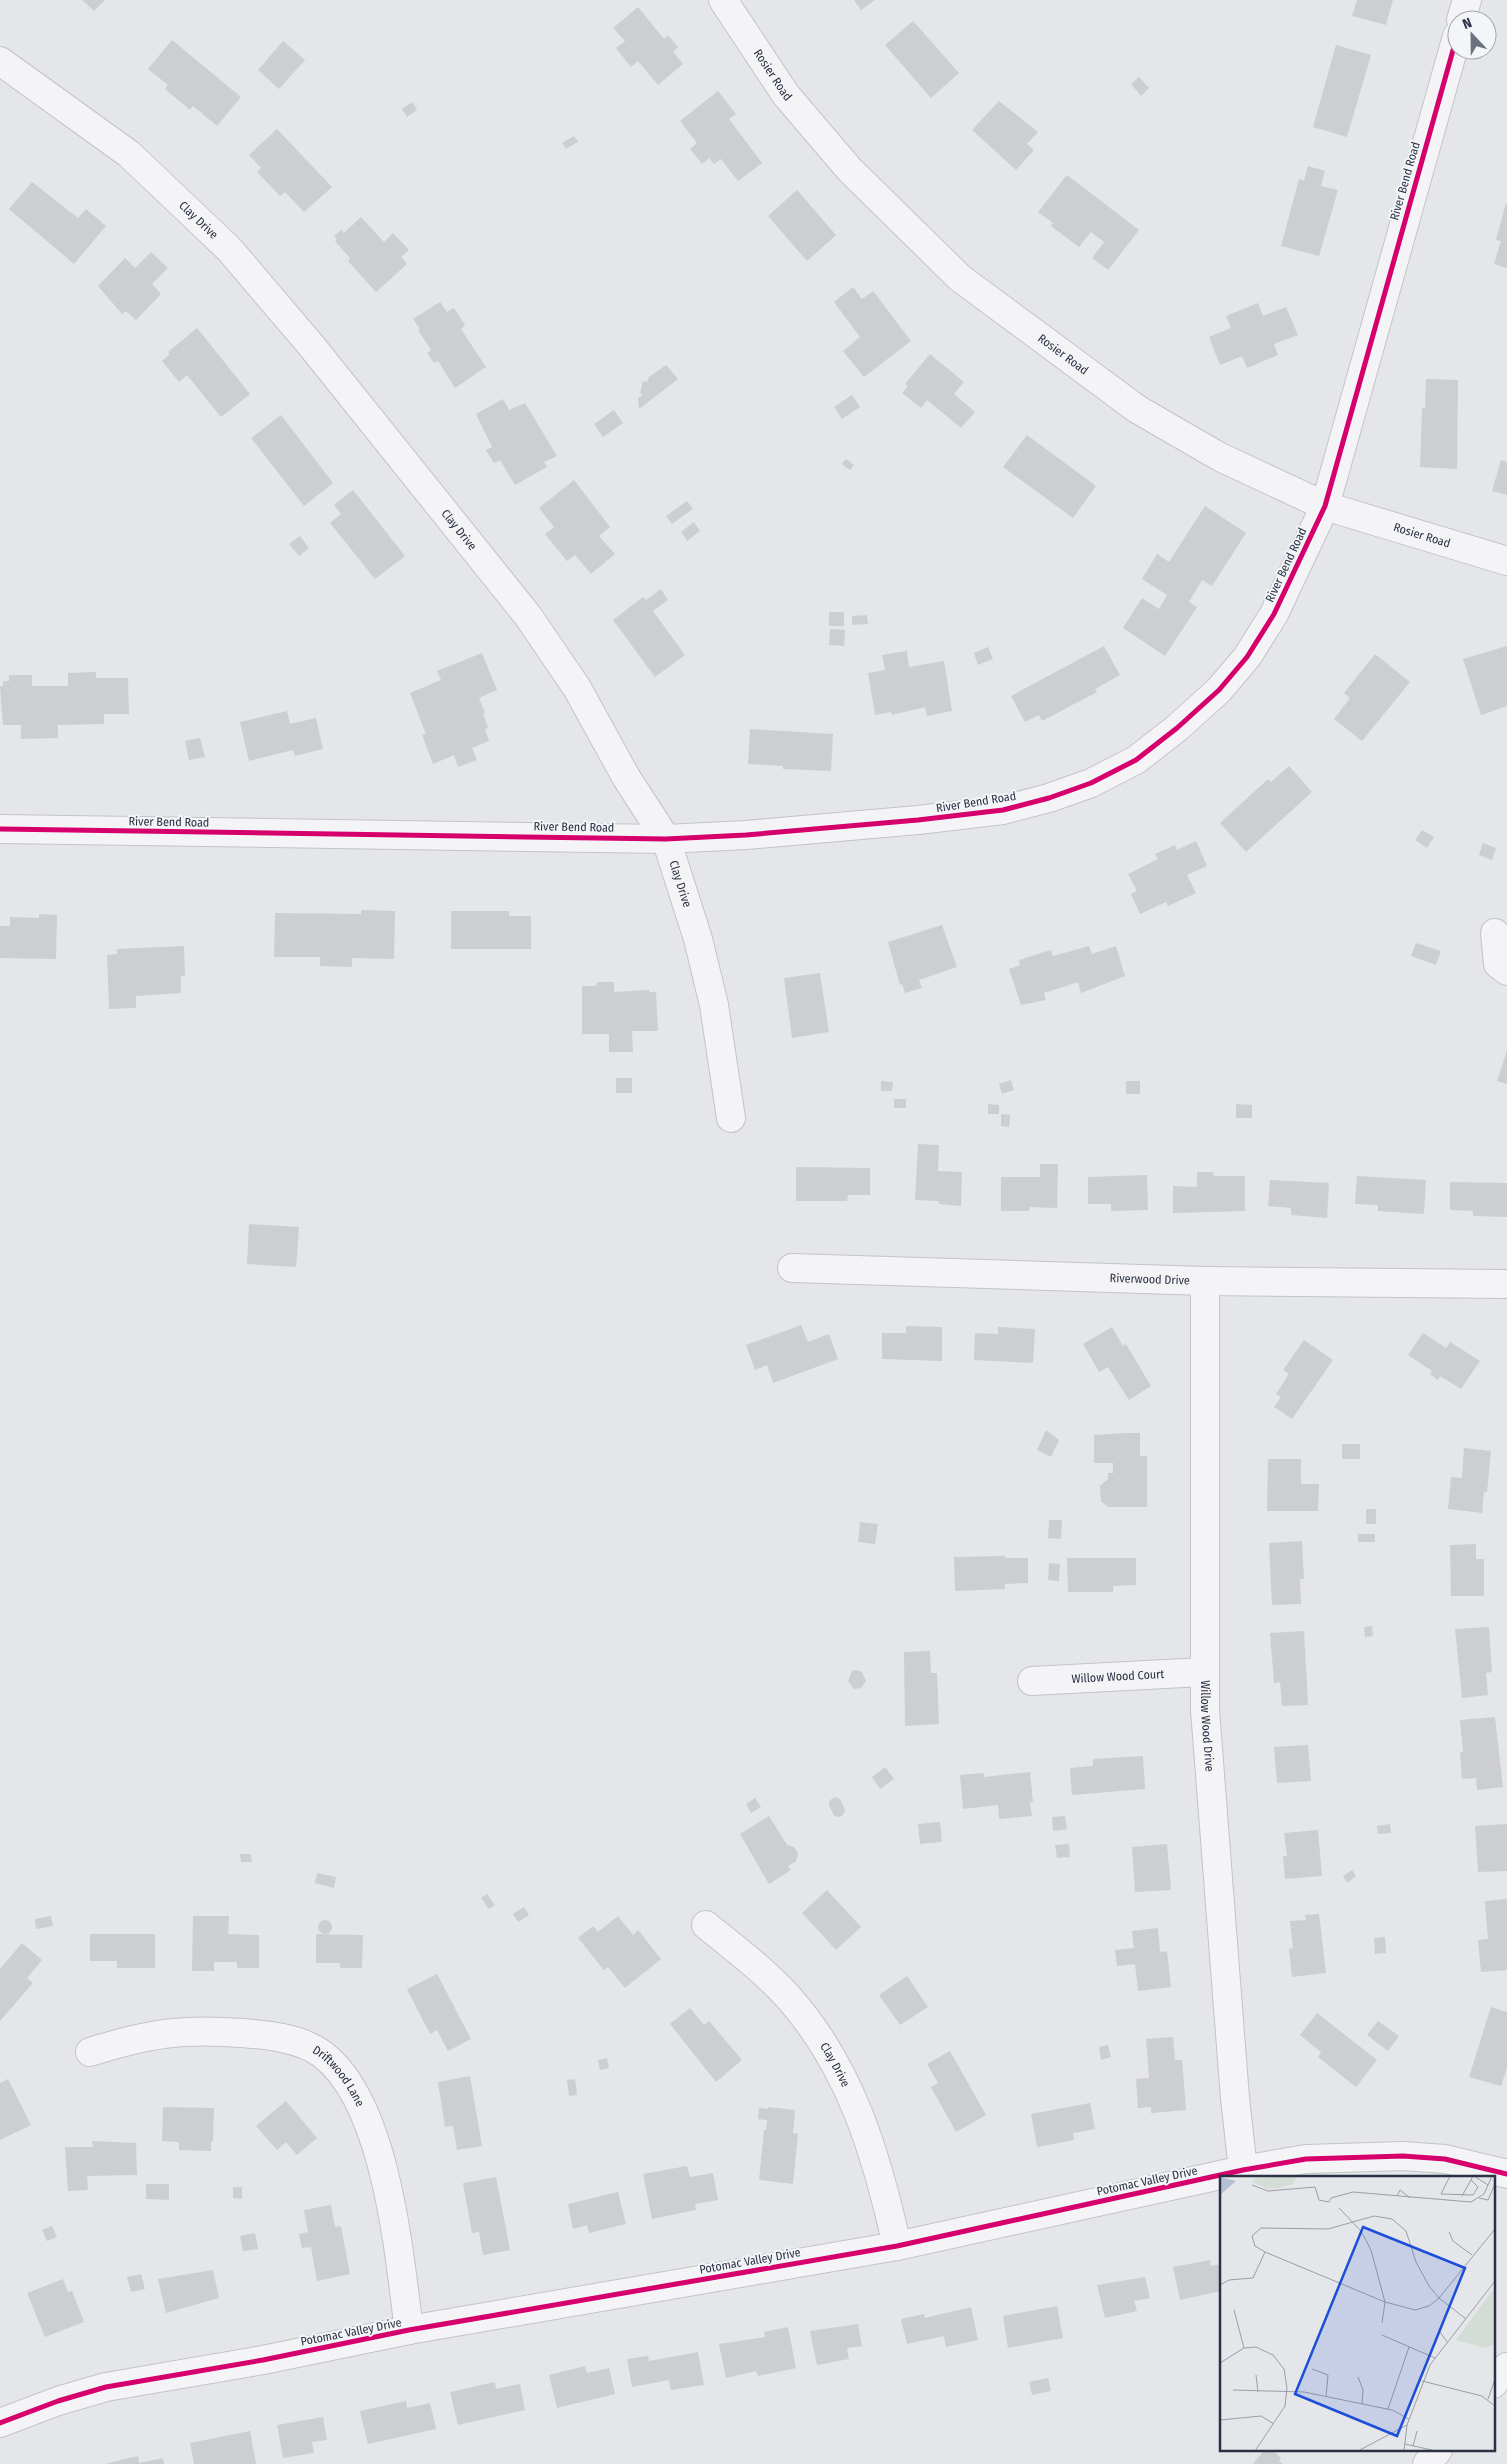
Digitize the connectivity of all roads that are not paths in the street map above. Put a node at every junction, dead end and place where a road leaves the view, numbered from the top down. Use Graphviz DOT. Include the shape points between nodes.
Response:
graph roads {
  1 [pos="724,0"];
  2 [pos="1450,60"];
  3 [pos="0,61"];
  4 [pos="1326,506"];
  5 [pos="1507,561"];
  6 [pos="0,829"];
  7 [pos="666,838"];
  8 [pos="1495,933"];
  9 [pos="1507,971"];
  10 [pos="731,1118"];
  11 [pos="792,1268"];
  12 [pos="1205,1281"];
  13 [pos="1507,1284"];
  14 [pos="1203,1672"];
  15 [pos="1032,1681"];
  16 [pos="706,1926"];
  17 [pos="90,2052"];
  18 [pos="1243,2170"];
  19 [pos="1507,2174"];
  20 [pos="897,2246"];
  21 [pos="409,2330"];
  22 [pos="1507,2367"];
  23 [pos="1494,2383"];
  24 [pos="0,2423"];
  25 [pos="1436,2452"];
  26 [pos="1427,2464"];
  1 -- 4 [label="street, Rosier Road" via="786,95 850,170 960,278 1137,409 1220,457"];
  2 -- 4 [label="street, River Bend Road"];
  3 -- 7 [label="street, Clay Drive" via="130,154 217,236 264,287 528,616 577,688 626,777"];
  4 -- 5 [label="street, Rosier Road"];
  4 -- 7 [label="street, River Bend Road" via="1274,614 1247,657 1219,690 1177,728 1136,760 1091,783 1003,810 746,835"];
  6 -- 7 [label="street, River Bend Road"];
  7 -- 10 [label="street, Clay Drive" via="698,939 714,1005"];
  8 -- 9 [label="street" via="1498,964"];
  11 -- 12 [label="street, Riverwood Drive"];
  12 -- 13 [label="street, Riverwood Drive"];
  12 -- 14 [label="street, Willow Wood Drive"];
  14 -- 15 [label="street, Willow Wood Court"];
  14 -- 18 [label="street, Willow Wood Drive"];
  16 -- 20 [label="street, Clay Drive" via="788,1996 831,2057 874,2153"];
  17 -- 21 [label="street, Driftwood Lane" via="173,2031 217,2031 268,2035 300,2043 322,2054 340,2072 356,2096 381,2163 396,2233"];
  18 -- 19 [label="street, Potomac Valley Drive" via="1306,2159 1403,2156 1445,2159"];
  18 -- 20 [label="street, Potomac Valley Drive"];
  20 -- 21 [label="street, Potomac Valley Drive"];
  21 -- 24 [label="street, Potomac Valley Drive" via="106,2388 58,2401"];
  22 -- 23 [label="street"];
  25 -- 26 [label="street"];
}
